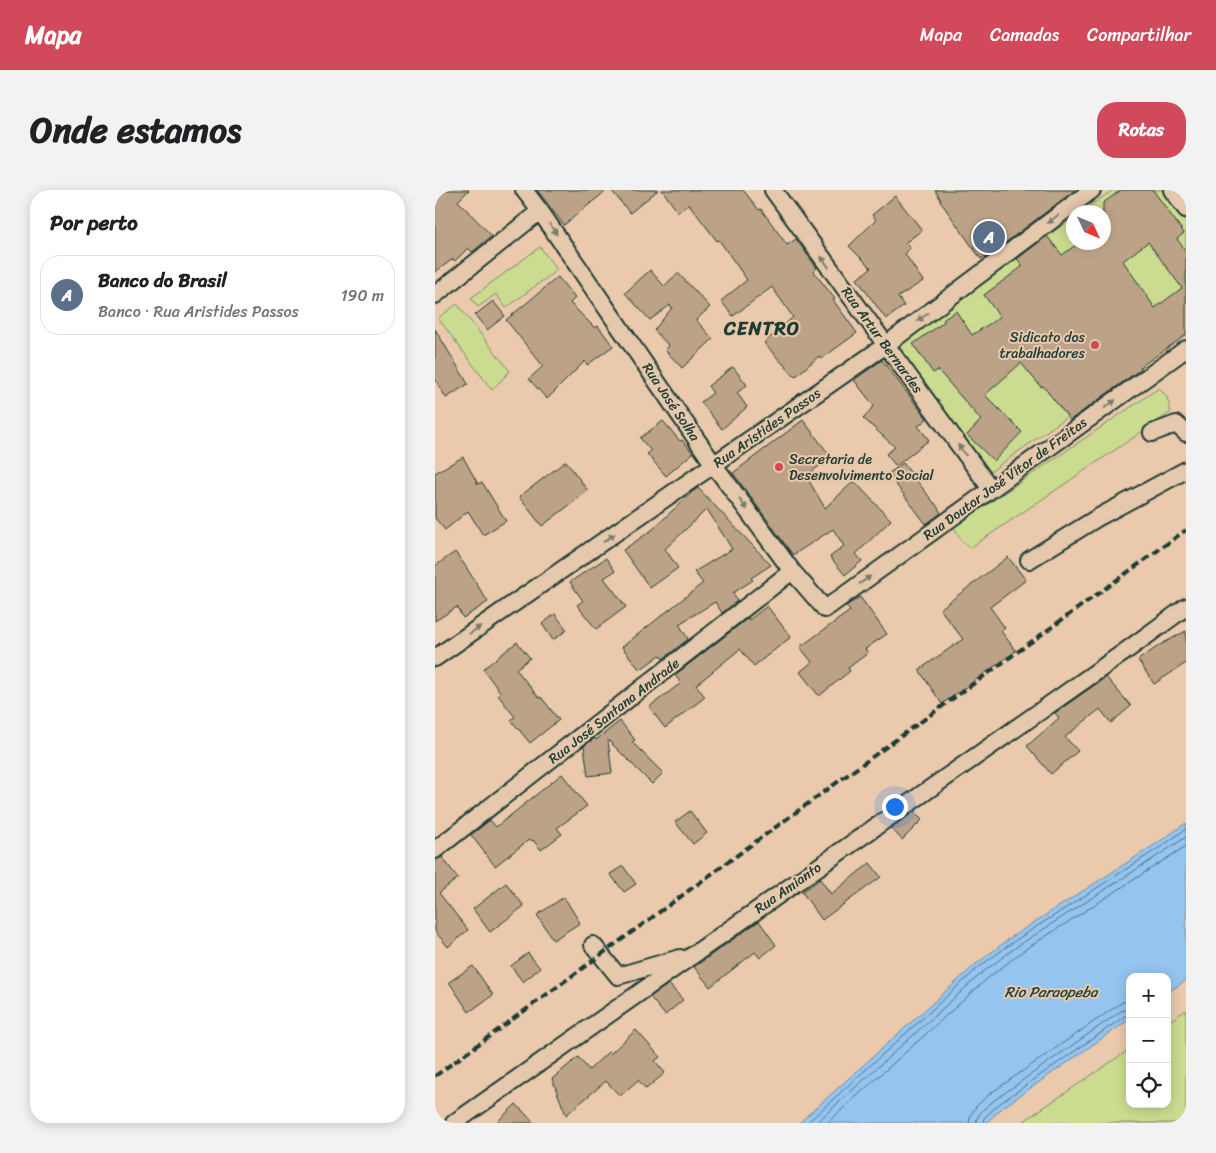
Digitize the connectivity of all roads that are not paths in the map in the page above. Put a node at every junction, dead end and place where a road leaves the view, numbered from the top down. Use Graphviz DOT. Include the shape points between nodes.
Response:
graph roads {
  1 [pos="524,190"];
  2 [pos="773,190"];
  3 [pos="1092,190"];
  4 [pos="1172,190"];
  5 [pos="1186,209"];
  6 [pos="540,211"];
  7 [pos="435,295"];
  8 [pos="886,345"];
  9 [pos="1186,349"];
  10 [pos="1186,432"];
  11 [pos="1152,434"];
  12 [pos="714,465"];
  13 [pos="1186,470"];
  14 [pos="991,489"];
  15 [pos="1029,560"];
  16 [pos="792,571"];
  17 [pos="1186,607"];
  18 [pos="825,609"];
  19 [pos="435,658"];
  20 [pos="435,850"];
  21 [pos="593,946"];
  22 [pos="692,955"];
  23 [pos="453,1123"];
  1 -- 6 [label="street, Rua José Solha"];
  8 -- 2 [label="street, Rua Artur Bernardes, one-way"];
  3 -- 8 [label="street, Rua Aristides Passos, one-way"];
  4 -- 5 [label="street"];
  6 -- 7 [label="street"];
  6 -- 12 [label="street, Rua José Solha, one-way"];
  8 -- 12 [label="street, Rua Aristides Passos"];
  14 -- 8 [label="street, Rua Artur Bernardes, one-way"];
  14 -- 9 [label="street, Rua Doutor José Vitor de Freitas, one-way"];
  10 -- 11 [label="street" via="1176,424"];
  12 -- 16 [label="street, Rua José Solha, one-way"];
  19 -- 12 [label="street, Rua Aristides Passos, one-way"];
  13 -- 15 [label="street" via="1097,518"];
  18 -- 14 [label="street, Rua Doutor José Vitor de Freitas, one-way"];
  16 -- 18 [label="street, Rua José Solha"];
  16 -- 20 [label="street, Rua José Santana Andrade"];
  17 -- 22 [label="street, Rua Amianto"];
  21 -- 22 [label="street" via="618,976"];
  22 -- 23 [label="street, Rua Amianto"];
}
